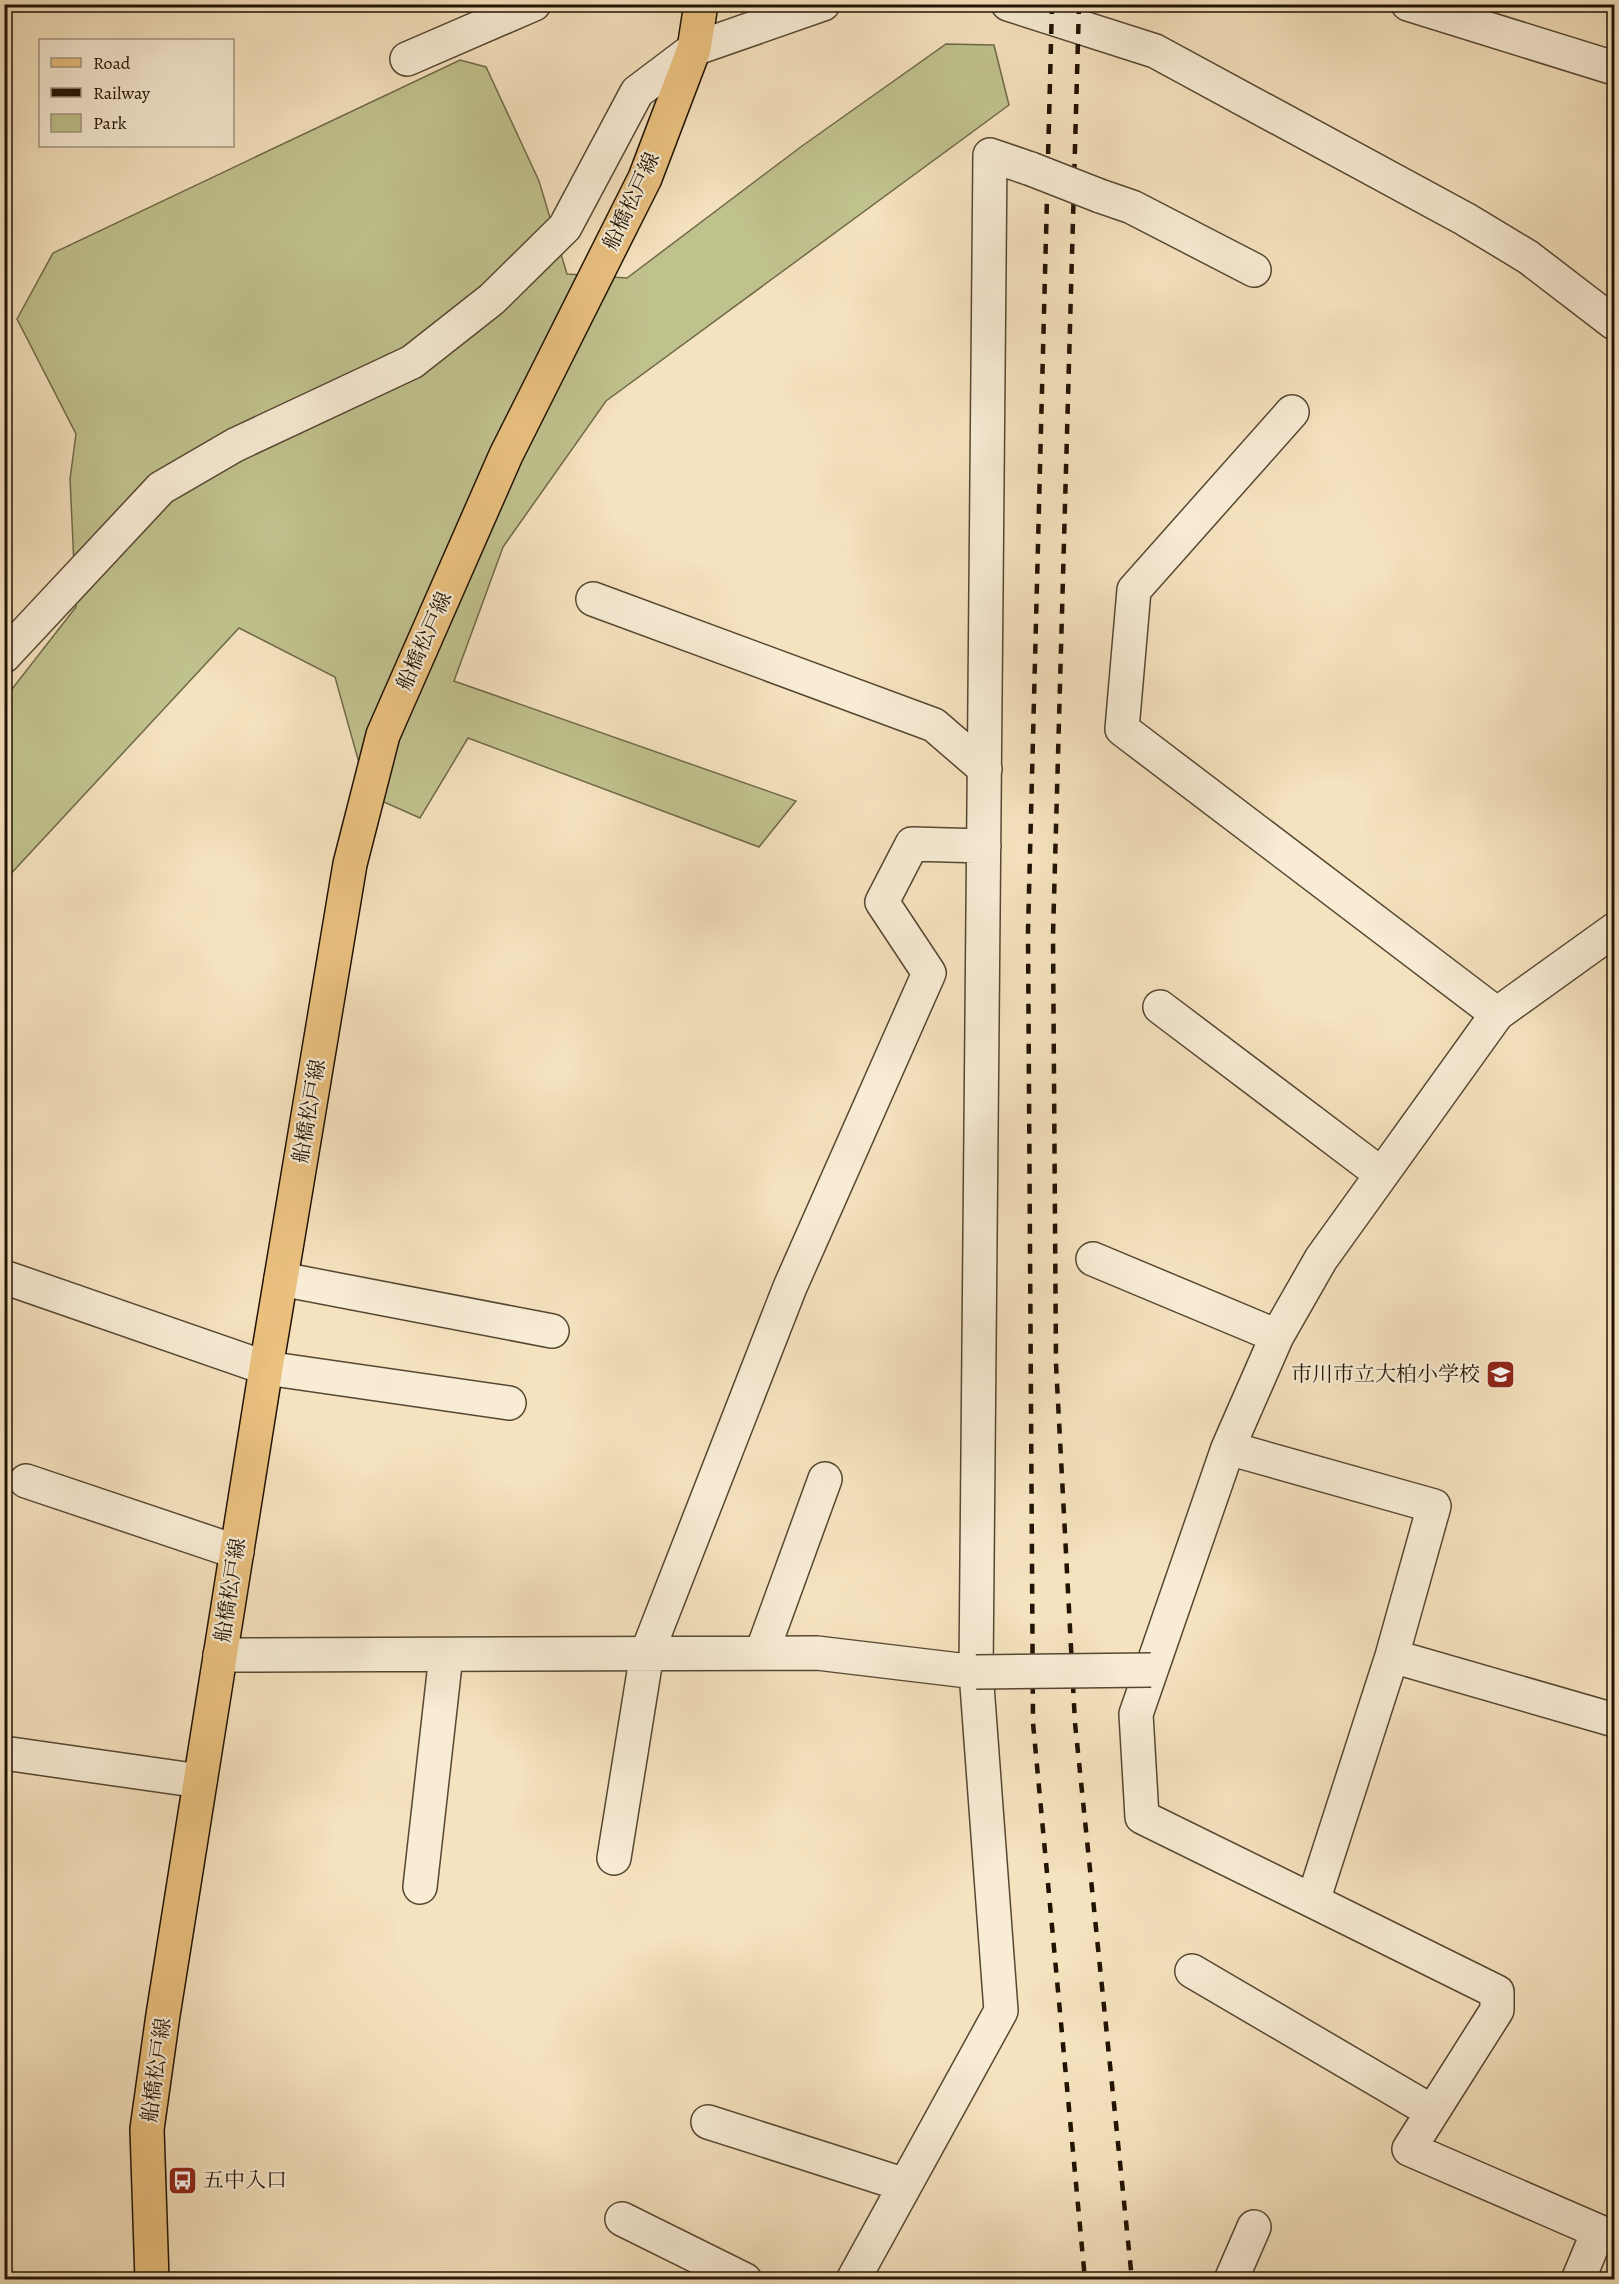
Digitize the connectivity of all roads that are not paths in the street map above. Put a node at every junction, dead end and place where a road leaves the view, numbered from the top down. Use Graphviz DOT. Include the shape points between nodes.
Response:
graph roads {
  1 [pos="534,4"];
  2 [pos="701,4"];
  3 [pos="823,4"];
  4 [pos="1008,4"];
  5 [pos="1408,4"];
  6 [pos="694,49"];
  7 [pos="407,59"];
  8 [pos="1614,68"];
  9 [pos="1254,270"];
  10 [pos="1614,323"];
  11 [pos="1292,412"];
  12 [pos="593,598"];
  13 [pos="4,656"];
  14 [pos="984,769"];
  15 [pos="984,846"];
  16 [pos="1614,930"];
  17 [pos="1160,1007"];
  18 [pos="1497,1014"];
  19 [pos="1381,1174"];
  20 [pos="1093,1259"];
  21 [pos="4,1278"];
  22 [pos="280,1279"];
  23 [pos="552,1331"];
  24 [pos="1277,1336"];
  25 [pos="266,1368"];
  26 [pos="510,1403"];
  27 [pos="1228,1448"];
  28 [pos="825,1479"];
  29 [pos="26,1481"];
  30 [pos="237,1552"];
  31 [pos="762,1652"];
  32 [pos="647,1653"];
  33 [pos="220,1655"];
  34 [pos="446,1655"];
  35 [pos="1392,1656"];
  36 [pos="1151,1670"];
  37 [pos="976,1672"];
  38 [pos="1614,1720"];
  39 [pos="4,1754"];
  40 [pos="200,1781"];
  41 [pos="614,1858"];
  42 [pos="420,1887"];
  43 [pos="1313,1901"];
  44 [pos="1192,1971"];
  45 [pos="1431,2111"];
  46 [pos="708,2122"];
  47 [pos="905,2185"];
  48 [pos="622,2219"];
  49 [pos="1254,2227"];
  50 [pos="1606,2235"];
  51 [pos="152,2280"];
  52 [pos="745,2280"];
  53 [pos="853,2280"];
  54 [pos="1231,2280"];
  55 [pos="1578,2280"];
  1 -- 7 [label="street"];
  2 -- 6 [label="main road, 船橋松戸線"];
  3 -- 6 [label="street"];
  4 -- 10 [label="street" via="1155,51 1465,219 1528,257"];
  5 -- 8 [label="street"];
  6 -- 13 [label="street" via="637,92 565,226 492,299 412,362 235,445 161,488"];
  6 -- 22 [label="main road, 船橋松戸線" via="645,178 506,455 383,735 350,864"];
  9 -- 14 [label="street, bridge" via="1132,207 990,155"];
  11 -- 18 [label="street" via="1134,590 1122,729"];
  12 -- 14 [label="street" via="934,725"];
  14 -- 15 [label="street"];
  15 -- 32 [label="street" via="912,844 882,902 929,973 790,1287"];
  15 -- 37 [label="street"];
  16 -- 18 [label="street"];
  17 -- 19 [label="street"];
  18 -- 19 [label="street"];
  19 -- 24 [label="street" via="1321,1259"];
  20 -- 24 [label="street"];
  21 -- 25 [label="street"];
  22 -- 23 [label="street"];
  22 -- 25 [label="main road, 船橋松戸線"];
  24 -- 27 [label="street"];
  25 -- 26 [label="street"];
  25 -- 30 [label="main road, 船橋松戸線"];
  27 -- 35 [label="street" via="1434,1506"];
  27 -- 36 [label="street"];
  28 -- 31 [label="street"];
  29 -- 30 [label="street"];
  30 -- 33 [label="main road, 船橋松戸線"];
  31 -- 32 [label="street"];
  31 -- 37 [label="street" via="817,1653"];
  32 -- 34 [label="street"];
  32 -- 41 [label="street"];
  33 -- 34 [label="street"];
  33 -- 40 [label="main road, 船橋松戸線"];
  34 -- 42 [label="street"];
  35 -- 38 [label="street"];
  35 -- 43 [label="street"];
  36 -- 37 [label="street, bridge"];
  36 -- 43 [label="street" via="1136,1714 1142,1817"];
  37 -- 47 [label="street" via="1001,2011"];
  39 -- 40 [label="street"];
  40 -- 51 [label="main road, 船橋松戸線" via="147,2129"];
  43 -- 45 [label="street" via="1497,1992 1497,2010"];
  44 -- 45 [label="street"];
  45 -- 50 [label="street" via="1409,2149"];
  46 -- 47 [label="street"];
  47 -- 53 [label="street"];
  48 -- 52 [label="street"];
  49 -- 54 [label="street"];
  50 -- 55 [label="street"];
}
